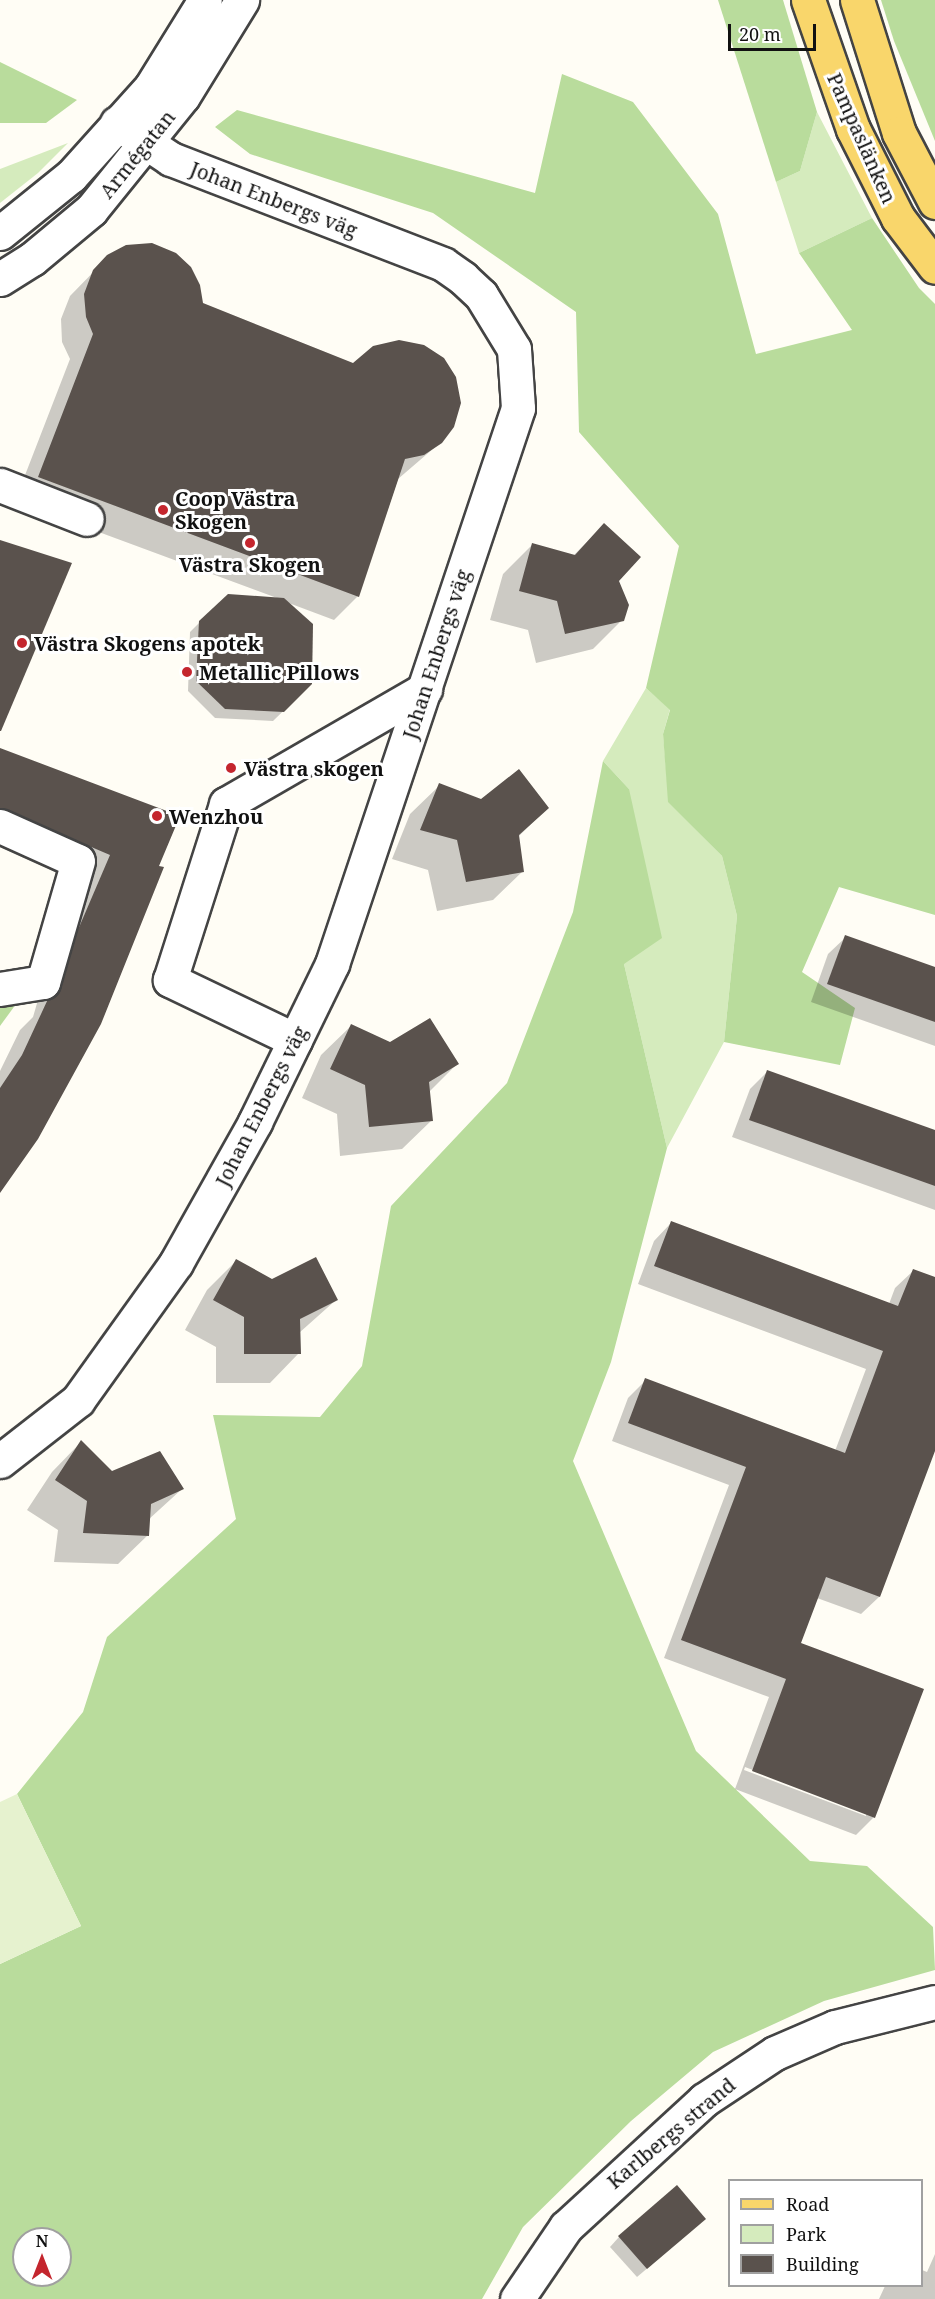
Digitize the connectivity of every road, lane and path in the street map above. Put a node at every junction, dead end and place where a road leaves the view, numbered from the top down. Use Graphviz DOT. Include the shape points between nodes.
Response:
graph roads {
  1 [pos="205,0"];
  2 [pos="242,0"];
  3 [pos="808,0"];
  4 [pos="857,0"];
  5 [pos="117,123"];
  6 [pos="144,144"];
  7 [pos="935,201"];
  8 [pos="0,233"];
  9 [pos="935,267"];
  10 [pos="0,279"];
  11 [pos="0,485"];
  12 [pos="87,519"];
  13 [pos="425,689"];
  14 [pos="0,826"];
  15 [pos="0,988"];
  16 [pos="295,1040"];
  17 [pos="0,1461"];
  18 [pos="935,2002"];
  19 [pos="517,2299"];
  1 -- 5 [label="street, Armégatan" via="151,87"];
  2 -- 6 [label="street, Armégatan" via="183,96"];
  3 -- 9 [label="main road, Pampaslänken" via="854,129 898,218"];
  4 -- 7 [label="main road, Pampaslänken" via="899,133"];
  5 -- 6 [label="street, Johan Enbergs väg"];
  5 -- 8 [label="street, Armégatan" via="71,176"];
  6 -- 10 [label="street, Armégatan" via="91,210 32,259"];
  6 -- 13 [label="street, Johan Enbergs väg" via="171,159 443,264 481,295 514,349 518,408"];
  11 -- 12 [label="street"];
  13 -- 16 [label="street, Johan Enbergs väg" via="332,964"];
  13 -- 16 [label="street" via="219,794 170,980"];
  14 -- 15 [label="street" via="78,861 43,982"];
  16 -- 17 [label="street, Johan Enbergs väg" via="255,1122 176,1263 78,1400"];
  18 -- 19 [label="street, Karlbergs strand" via="825,2031 775,2052 704,2100 572,2221"];
}
